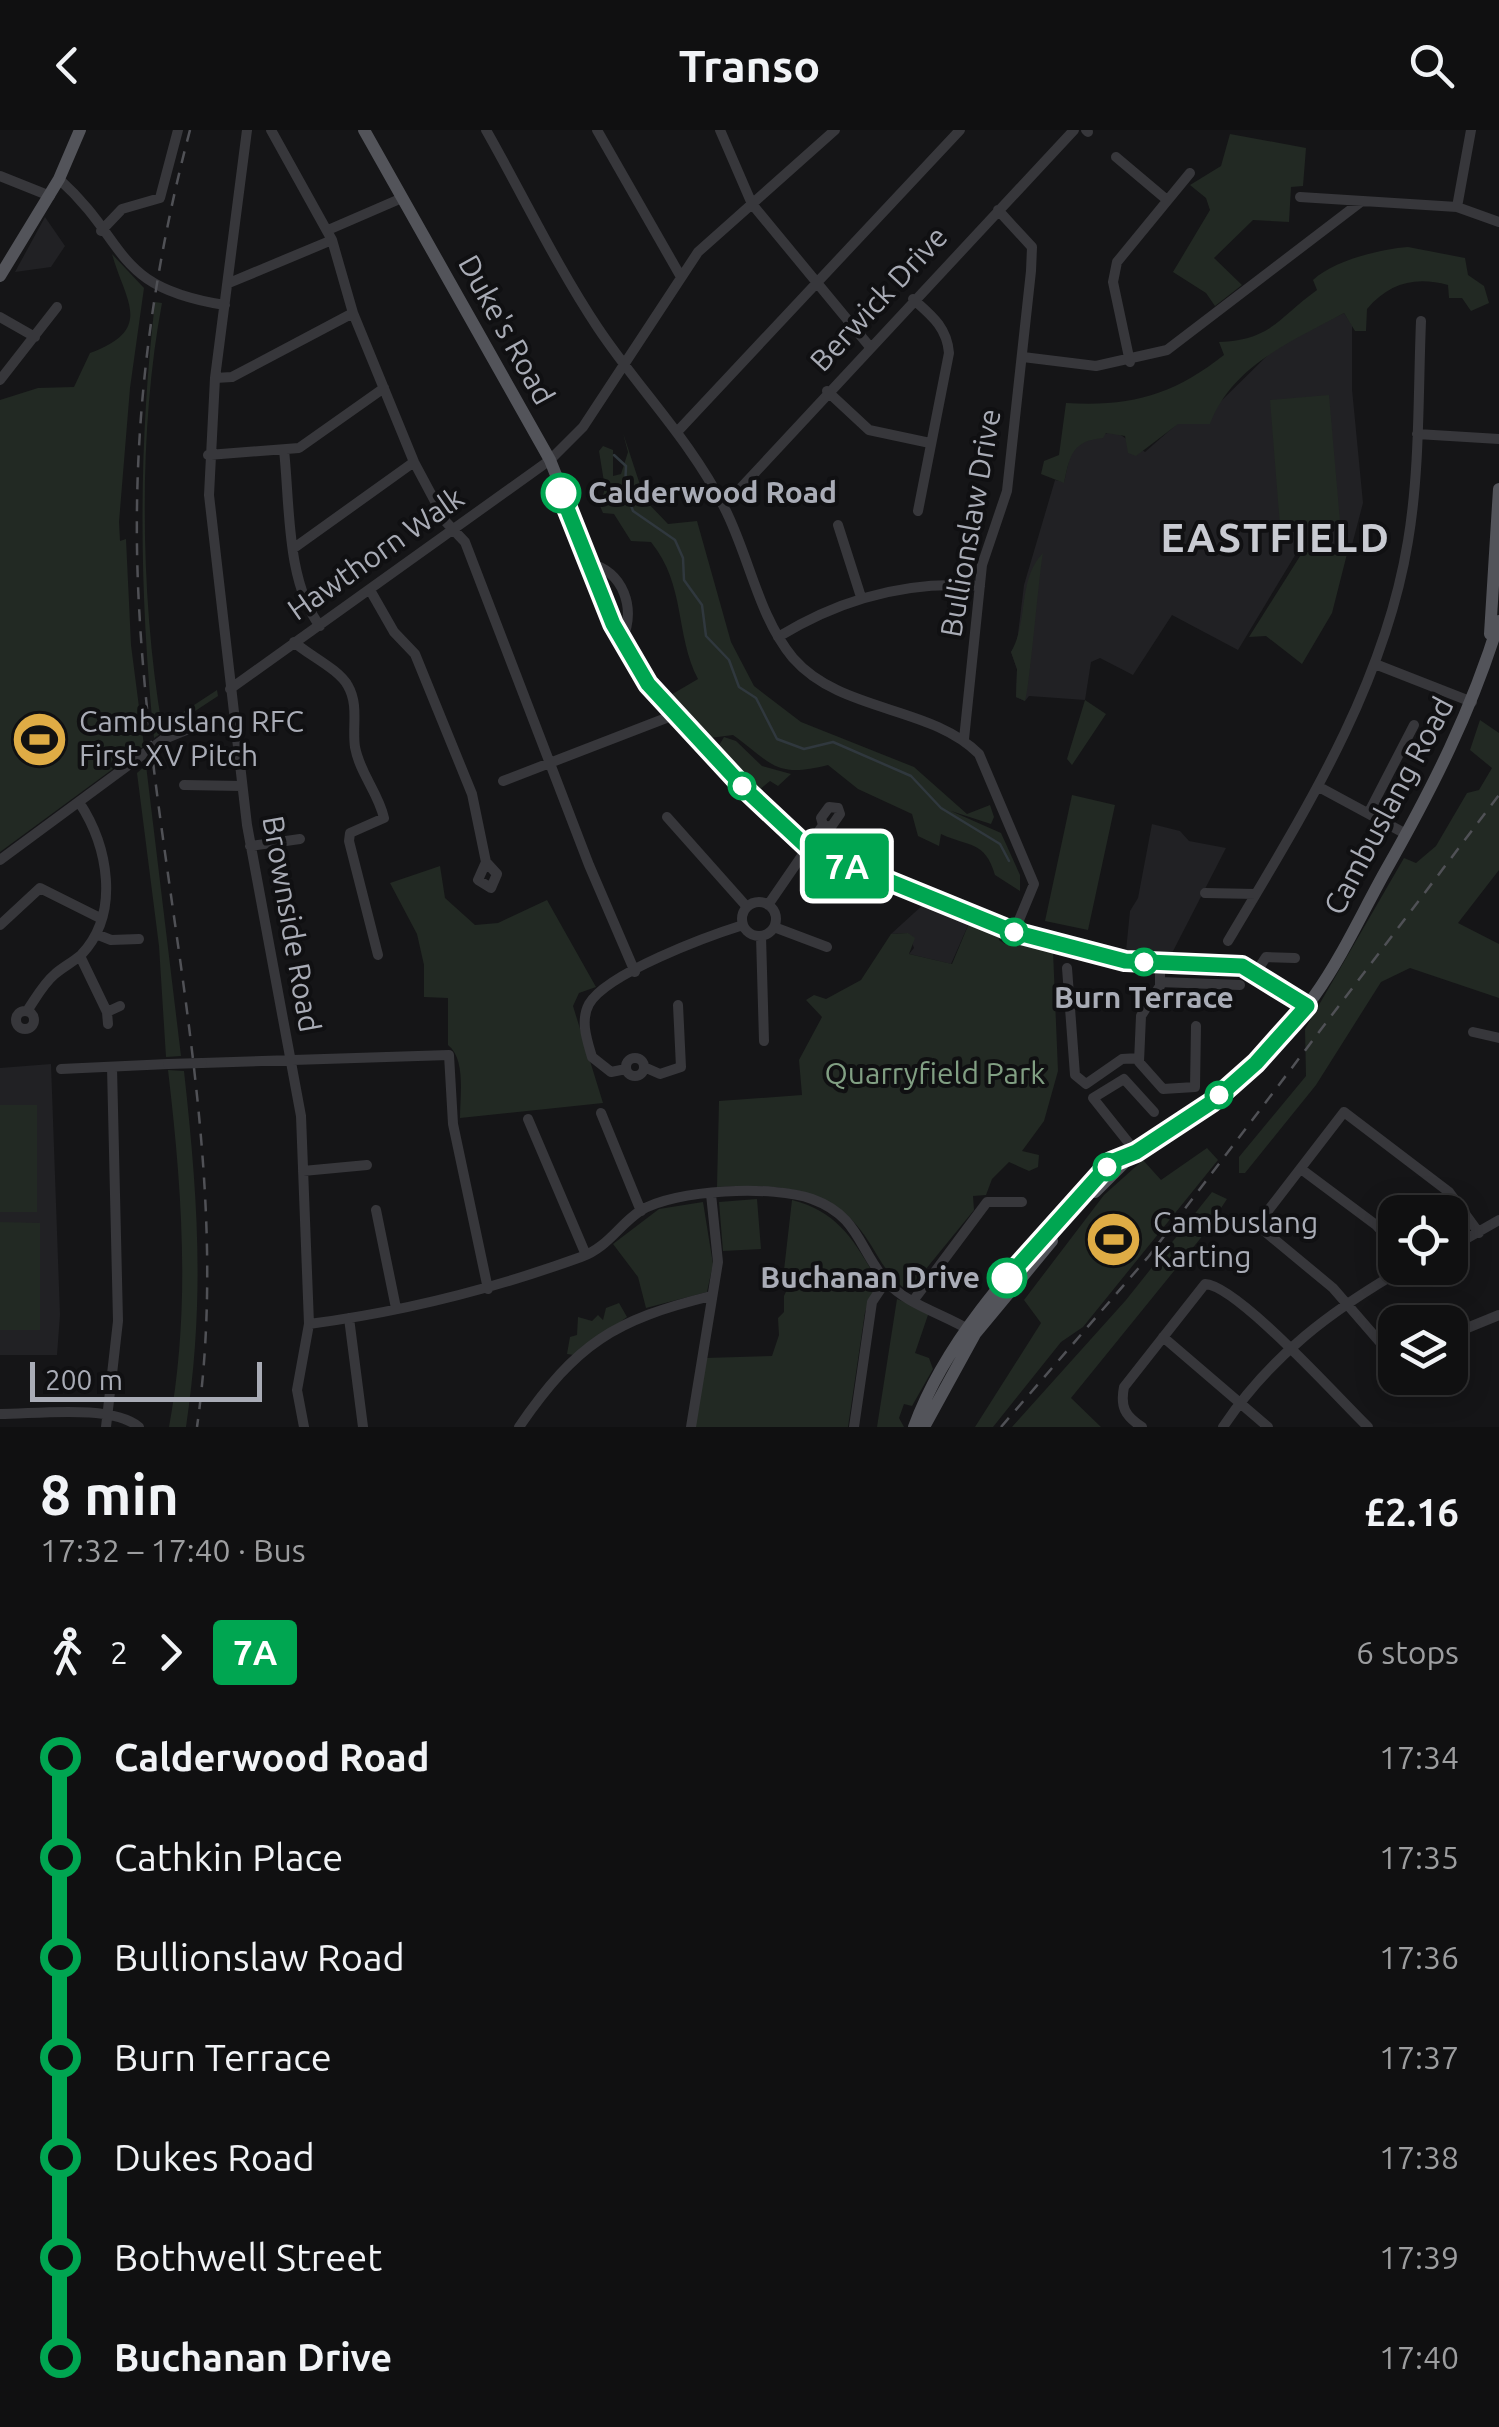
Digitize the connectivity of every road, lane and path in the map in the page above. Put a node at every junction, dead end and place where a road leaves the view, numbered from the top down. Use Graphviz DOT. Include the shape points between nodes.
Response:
graph roads {
  1 [pos="80,130"];
  2 [pos="178,130"];
  3 [pos="247,130"];
  4 [pos="271,130"];
  5 [pos="364,130"];
  6 [pos="486,130"];
  7 [pos="598,130"];
  8 [pos="720,130"];
  9 [pos="835,130"];
  10 [pos="960,130"];
  11 [pos="1074,130"];
  12 [pos="1471,130"];
  13 [pos="1116,156"];
  14 [pos="1190,173"];
  15 [pos="0,176"];
  16 [pos="60,178"];
  17 [pos="50,196"];
  18 [pos="1300,197"];
  19 [pos="402,198"];
  20 [pos="1166,200"];
  21 [pos="1362,201"];
  22 [pos="752,204"];
  23 [pos="1456,208"];
  24 [pos="998,210"];
  25 [pos="1499,222"];
  26 [pos="101,232"];
  27 [pos="330,235"];
  28 [pos="1,272"];
  29 [pos="681,277"];
  30 [pos="229,283"];
  31 [pos="815,286"];
  32 [pos="913,299"];
  33 [pos="225,304"];
  34 [pos="58,307"];
  35 [pos="353,313"];
  36 [pos="0,318"];
  37 [pos="1420,321"];
  38 [pos="35,337"];
  39 [pos="870,347"];
  40 [pos="1023,357"];
  41 [pos="1130,362"];
  42 [pos="627,364"];
  43 [pos="215,378"];
  44 [pos="0,380"];
  45 [pos="384,388"];
  46 [pos="826,391"];
  47 [pos="677,432"];
  48 [pos="1417,434"];
  49 [pos="1499,438"];
  50 [pos="930,443"];
  51 [pos="284,450"];
  52 [pos="208,456"];
  53 [pos="550,460"];
  54 [pos="414,462"];
  55 [pos="1499,489"];
  56 [pos="724,506"];
  57 [pos="918,510"];
  58 [pos="838,525"];
  59 [pos="454,531"];
  60 [pos="294,548"];
  61 [pos="588,563"];
  62 [pos="1496,585"];
  63 [pos="980,586"];
  64 [pos="370,590"];
  65 [pos="861,598"];
  66 [pos="1499,621"];
  67 [pos="320,626"];
  68 [pos="778,636"];
  69 [pos="622,640"];
  70 [pos="294,642"];
  71 [pos="1488,657"];
  72 [pos="1375,664"];
  73 [pos="230,689"];
  74 [pos="1472,702"];
  75 [pos="674,715"];
  76 [pos="233,724"];
  77 [pos="1414,726"];
  78 [pos="964,739"];
  79 [pos="549,763"];
  80 [pos="503,781"];
  81 [pos="184,784"];
  82 [pos="242,786"];
  83 [pos="1318,787"];
  84 [pos="79,802"];
  85 [pos="1369,812"];
  86 [pos="667,817"];
  87 [pos="823,825"];
  88 [pos="1406,834"];
  89 [pos="300,839"];
  90 [pos="250,846"];
  91 [pos="808,848"];
  92 [pos="0,860"];
  93 [pos="486,862"];
  94 [pos="1205,893"];
  95 [pos="1256,894"];
  96 [pos="768,905"];
  97 [pos="746,907"];
  98 [pos="100,918"];
  99 [pos="0,925"];
  100 [pos="742,925"];
  101 [pos="774,927"];
  102 [pos="1014,932"];
  103 [pos="96,934"];
  104 [pos="761,936"];
  105 [pos="139,939"];
  106 [pos="1228,941"];
  107 [pos="828,947"];
  108 [pos="80,956"];
  109 [pos="378,956"];
  110 [pos="1295,958"];
  111 [pos="1160,962"];
  112 [pos="1067,968"];
  113 [pos="635,972"];
  114 [pos="1255,974"];
  115 [pos="1160,982"];
  116 [pos="1240,985"];
  117 [pos="678,1005"];
  118 [pos="120,1006"];
  119 [pos="1307,1006"];
  120 [pos="27,1011"];
  121 [pos="1196,1026"];
  122 [pos="1473,1032"];
  123 [pos="1499,1038"];
  124 [pos="764,1041"];
  125 [pos="290,1058"];
  126 [pos="1139,1058"];
  127 [pos="112,1067"];
  128 [pos="61,1069"];
  129 [pos="1154,1112"];
  130 [pos="601,1114"];
  131 [pos="528,1119"];
  132 [pos="1136,1152"];
  133 [pos="366,1165"];
  134 [pos="1302,1169"];
  135 [pos="303,1171"];
  136 [pos="711,1194"];
  137 [pos="1022,1202"];
  138 [pos="376,1210"];
  139 [pos="641,1210"];
  140 [pos="1499,1220"];
  141 [pos="1378,1227"];
  142 [pos="1479,1233"];
  143 [pos="1468,1239"];
  144 [pos="586,1255"];
  145 [pos="886,1281"];
  146 [pos="1378,1283"];
  147 [pos="488,1289"];
  148 [pos="711,1296"];
  149 [pos="912,1300"];
  150 [pos="1345,1303"];
  151 [pos="396,1308"];
  152 [pos="1499,1315"];
  153 [pos="349,1318"];
  154 [pos="309,1324"];
  155 [pos="1468,1328"];
  156 [pos="971,1332"];
  157 [pos="1163,1337"];
  158 [pos="1378,1340"];
  159 [pos="1288,1348"];
  160 [pos="1239,1403"];
  161 [pos="0,1414"];
  162 [pos="108,1414"];
  163 [pos="106,1427"];
  164 [pos="140,1427"];
  165 [pos="304,1427"];
  166 [pos="363,1427"];
  167 [pos="519,1427"];
  168 [pos="690,1427"];
  169 [pos="854,1427"];
  170 [pos="914,1427"];
  171 [pos="924,1427"];
  172 [pos="1142,1427"];
  173 [pos="1223,1427"];
  174 [pos="1268,1427"];
  175 [pos="1368,1427"];
  1 -- 16 [label="main road"];
  2 -- 26 [label="street" via="160,198 122,209"];
  3 -- 30 [label="street, Brownside Road"];
  4 -- 27 [label="street"];
  5 -- 19 [label="main road, Duke's Road"];
  6 -- 42 [label="street" via="598,328"];
  7 -- 29 [label="street"];
  8 -- 22 [label="street"];
  9 -- 22 [label="street"];
  10 -- 31 [label="street"];
  11 -- 24 [label="street, Berwick Drive"];
  12 -- 23 [label="street"];
  13 -- 20 [label="street"];
  14 -- 20 [label="street"];
  15 -- 17 [label="street"];
  16 -- 17 [label="main road"];
  16 -- 26 [label="street"];
  17 -- 28 [label="main road"];
  18 -- 21 [label="street"];
  19 -- 27 [label="street"];
  19 -- 53 [label="main road, Duke's Road"];
  20 -- 41 [label="street" via="1117,262 1113,282"];
  21 -- 23 [label="street"];
  21 -- 41 [label="street" via="1166,350"];
  22 -- 29 [label="street" via="716,231"];
  22 -- 31 [label="street"];
  23 -- 25 [label="street"];
  24 -- 32 [label="street, Berwick Drive"];
  24 -- 40 [label="street, Bullionslaw Drive" via="1032,247"];
  26 -- 33 [label="street" via="145,279 185,298"];
  27 -- 30 [label="street"];
  27 -- 35 [label="street"];
  29 -- 42 [label="street"];
  30 -- 33 [label="street, Brownside Road"];
  31 -- 39 [label="street"];
  31 -- 47 [label="street"];
  32 -- 39 [label="street, Berwick Drive"];
  32 -- 50 [label="street" via="948,338"];
  33 -- 43 [label="street, Brownside Road"];
  34 -- 38 [label="street"];
  35 -- 43 [label="street" via="232,377"];
  35 -- 45 [label="street"];
  36 -- 38 [label="street"];
  37 -- 48 [label="street"];
  38 -- 44 [label="street"];
  39 -- 46 [label="street, Berwick Drive"];
  40 -- 41 [label="street" via="1096,366"];
  40 -- 63 [label="street, Bullionslaw Drive" via="1007,490"];
  42 -- 47 [label="street"];
  42 -- 53 [label="street" via="583,427"];
  43 -- 52 [label="street, Brownside Road"];
  45 -- 51 [label="street" via="313,441"];
  45 -- 54 [label="street"];
  46 -- 50 [label="street" via="869,430"];
  46 -- 56 [label="street, Berwick Drive"];
  47 -- 56 [label="street"];
  48 -- 49 [label="street"];
  48 -- 72 [label="street" via="1408,539"];
  50 -- 57 [label="street"];
  51 -- 52 [label="street"];
  51 -- 60 [label="street"];
  52 -- 73 [label="street, Brownside Road"];
  53 -- 59 [label="street, Hawthorn Walk"];
  53 -- 61 [label="main road, Duke's Road"];
  54 -- 59 [label="street"];
  54 -- 60 [label="street"];
  55 -- 62 [label="main road"];
  56 -- 68 [label="street"];
  58 -- 65 [label="street"];
  59 -- 64 [label="street, Hawthorn Walk"];
  59 -- 79 [label="street" via="464,542"];
  60 -- 67 [label="street" via="304,595"];
  61 -- 69 [label="main road, Duke's Road"];
  61 -- 69 [label="street, Duke's Road" via="606,568 619,582 629,606"];
  62 -- 71 [label="main road"];
  63 -- 65 [label="street" via="921,586"];
  63 -- 78 [label="street, Bullionslaw Drive"];
  64 -- 67 [label="street, Hawthorn Walk"];
  64 -- 93 [label="street" via="415,654 472,794"];
  65 -- 68 [label="street"];
  66 -- 71 [label="main road, Cambuslang Road"];
  67 -- 70 [label="street, Hawthorn Walk"];
  68 -- 78 [label="street" via="817,678"];
  69 -- 75 [label="main road, Duke's Road"];
  70 -- 73 [label="street, Hawthorn Walk"];
  70 -- 109 [label="street" via="348,684 359,761 379,795 384,818 350,833"];
  71 -- 74 [label="main road, Cambuslang Road"];
  72 -- 74 [label="street"];
  72 -- 83 [label="street"];
  73 -- 76 [label="street, Brownside Road"];
  74 -- 88 [label="main road, Cambuslang Road"];
  75 -- 79 [label="street"];
  75 -- 91 [label="main road, Duke's Road"];
  76 -- 82 [label="street, Brownside Road"];
  76 -- 84 [label="street, bridge" via="164,739"];
  77 -- 85 [label="street"];
  78 -- 102 [label="street" via="979,754 1034,884"];
  79 -- 80 [label="street"];
  79 -- 113 [label="street"];
  81 -- 82 [label="street"];
  82 -- 90 [label="street, Brownside Road"];
  83 -- 85 [label="street"];
  83 -- 95 [label="street"];
  84 -- 92 [label="street"];
  84 -- 98 [label="street" via="102,845 106,906"];
  85 -- 88 [label="street"];
  86 -- 97 [label="street"];
  87 -- 91 [label="street"];
  88 -- 119 [label="main road, Cambuslang Road"];
  89 -- 90 [label="street"];
  90 -- 125 [label="street, Brownside Road"];
  91 -- 96 [label="street"];
  91 -- 102 [label="main road, Duke's Road"];
  94 -- 95 [label="street"];
  95 -- 106 [label="street"];
  96 -- 97 [label="street"];
  96 -- 101 [label="street"];
  97 -- 100 [label="street"];
  98 -- 99 [label="street" via="40,888"];
  98 -- 103 [label="street"];
  100 -- 104 [label="street"];
  100 -- 113 [label="street"];
  101 -- 104 [label="street"];
  101 -- 107 [label="street"];
  102 -- 111 [label="main road, Duke's Road" via="1125,961"];
  103 -- 105 [label="street"];
  103 -- 108 [label="street"];
  104 -- 124 [label="street"];
  108 -- 118 [label="street" via="108,1018"];
  108 -- 120 [label="street" via="53,975"];
  110 -- 114 [label="street" via="1266,957"];
  111 -- 114 [label="main road, Duke's Road" via="1242,966"];
  111 -- 115 [label="street"];
  112 -- 126 [label="street" via="1075,1075 1086,1084 1122,1060"];
  113 -- 117 [label="street" via="596,996 584,1020 592,1058 611,1072 637,1076 644,1067 672,1074 681,1067"];
  114 -- 119 [label="main road, Duke's Road"];
  115 -- 116 [label="street"];
  115 -- 126 [label="street" via="1141,1016"];
  119 -- 132 [label="main road, Cambuslang Road" via="1212,1102"];
  121 -- 126 [label="street" via="1195,1087 1164,1089"];
  122 -- 123 [label="street"];
  125 -- 127 [label="street, bridge"];
  125 -- 135 [label="street, Brownside Road"];
  125 -- 147 [label="street" via="449,1055 453,1124"];
  127 -- 128 [label="street"];
  127 -- 162 [label="street" via="118,1321"];
  129 -- 132 [label="street" via="1124,1079 1093,1098"];
  130 -- 139 [label="street"];
  131 -- 144 [label="street"];
  132 -- 156 [label="main road, Cambuslang Road" via="1111,1162"];
  133 -- 135 [label="street"];
  134 -- 141 [label="street"];
  134 -- 142 [label="street" via="1344,1112 1449,1192"];
  134 -- 150 [label="street" via="1258,1225"];
  135 -- 154 [label="street, Brownside Road"];
  136 -- 139 [label="street"];
  136 -- 145 [label="street" via="810,1198 847,1220"];
  136 -- 148 [label="street" via="718,1262"];
  137 -- 149 [label="street" via="987,1202"];
  138 -- 151 [label="street"];
  139 -- 144 [label="street"];
  140 -- 142 [label="street"];
  142 -- 143 [label="street"];
  144 -- 147 [label="street"];
  145 -- 149 [label="street"];
  145 -- 169 [label="street" via="872,1302"];
  146 -- 150 [label="street"];
  147 -- 151 [label="street"];
  148 -- 167 [label="street" via="609,1330 570,1364"];
  148 -- 168 [label="street"];
  149 -- 156 [label="street"];
  150 -- 158 [label="street"];
  150 -- 159 [label="street"];
  151 -- 153 [label="street"];
  152 -- 155 [label="street"];
  153 -- 154 [label="street"];
  153 -- 166 [label="street"];
  154 -- 165 [label="street, Brownside Road" via="297,1377"];
  156 -- 170 [label="main road" via="938,1375"];
  156 -- 171 [label="main road"];
  157 -- 159 [label="street" via="1205,1284 1217,1284"];
  157 -- 160 [label="street"];
  157 -- 172 [label="street" via="1124,1387 1128,1418"];
  159 -- 160 [label="street"];
  159 -- 175 [label="street"];
  160 -- 173 [label="street"];
  160 -- 174 [label="street"];
  161 -- 162 [label="street"];
  162 -- 163 [label="street"];
  162 -- 164 [label="street"];
}
